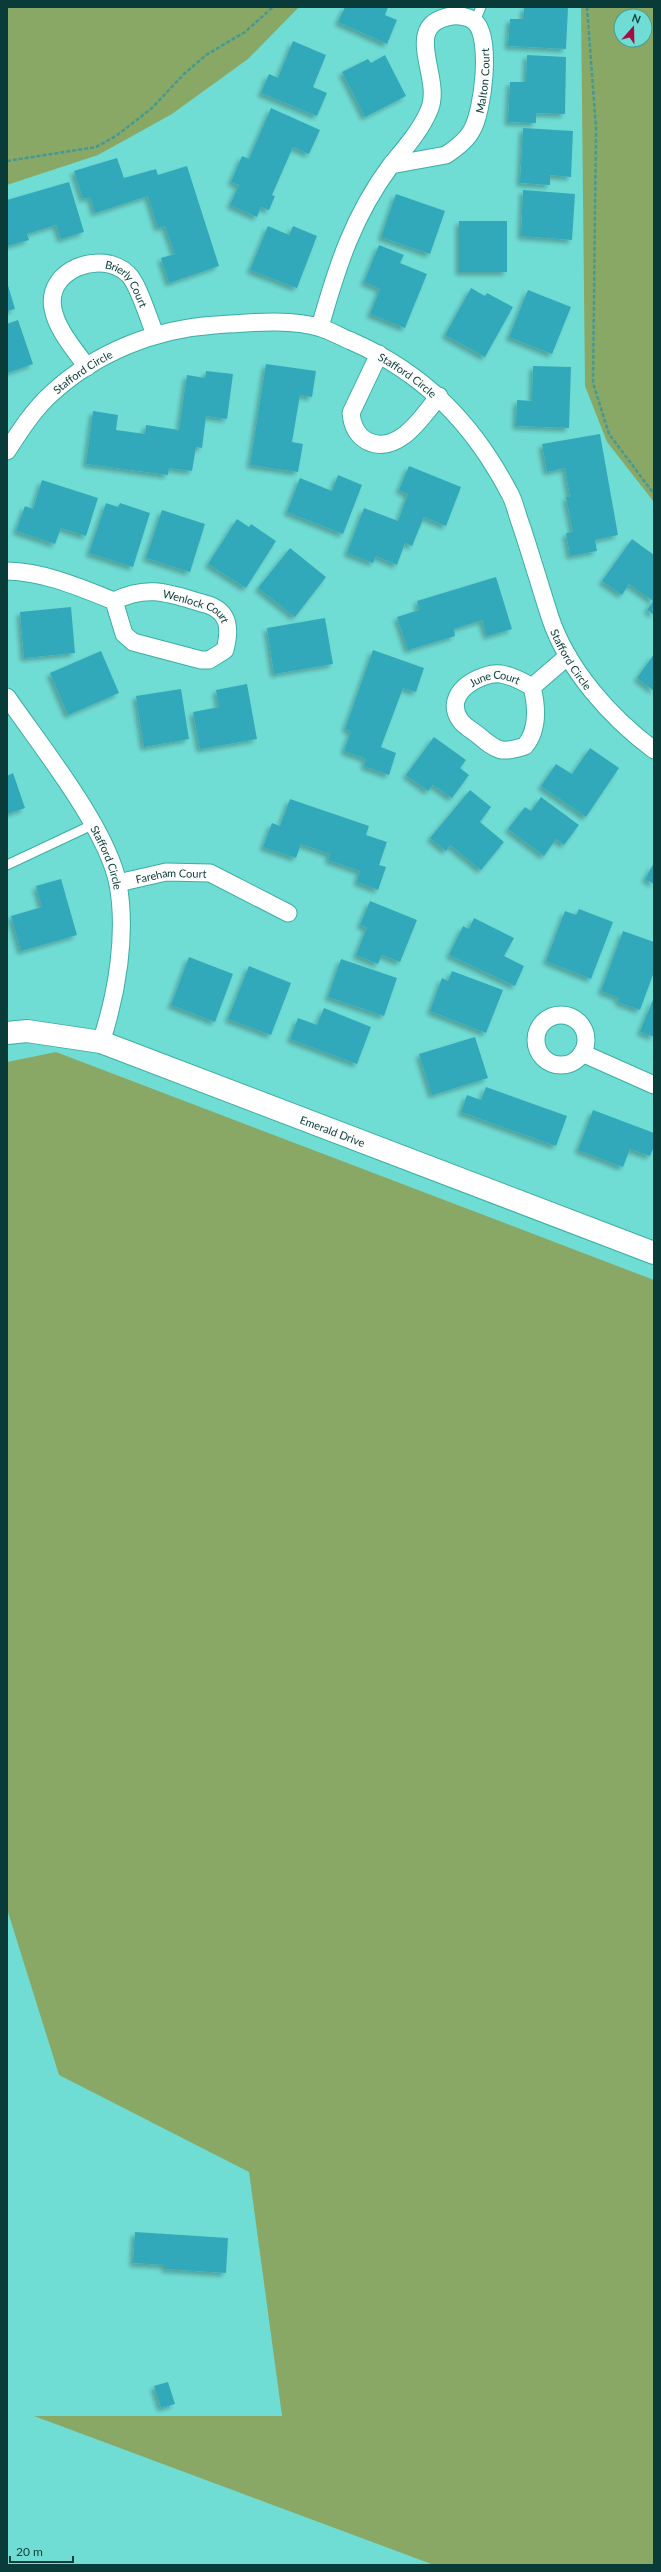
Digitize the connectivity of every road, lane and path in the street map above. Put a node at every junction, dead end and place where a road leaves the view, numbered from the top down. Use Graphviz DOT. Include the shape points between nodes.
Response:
graph roads {
  1 [pos="273,7"];
  2 [pos="587,7"];
  3 [pos="478,14"];
  4 [pos="7,161"];
  5 [pos="391,165"];
  6 [pos="320,327"];
  7 [pos="156,334"];
  8 [pos="379,354"];
  9 [pos="87,367"];
  10 [pos="439,396"];
  11 [pos="7,451"];
  12 [pos="654,494"];
  13 [pos="7,571"];
  14 [pos="114,601"];
  15 [pos="568,656"];
  16 [pos="532,686"];
  17 [pos="7,697"];
  18 [pos="654,750"];
  19 [pos="92,825"];
  20 [pos="7,865"];
  21 [pos="118,883"];
  22 [pos="288,913"];
  23 [pos="7,1033"];
  24 [pos="101,1042"];
  25 [pos="582,1053"];
  26 [pos="654,1085"];
  27 [pos="654,1252"];
  1 -- 4 [label="path" via="245,32 206,55 152,108 96,148"];
  2 -- 12 [label="path" via="596,128 593,383 608,434"];
  3 -- 5 [label="street, Malton Court" via="453,16 431,25 427,31 424,48 433,86 430,107 414,136"];
  3 -- 5 [label="street, Malton Court" via="483,43 484,93 472,132 446,155"];
  5 -- 6 [label="street, Malton Court" via="370,193 350,233"];
  6 -- 7 [label="street, Stafford Circle" via="266,322 206,326"];
  6 -- 8 [label="street, Stafford Circle"];
  7 -- 9 [label="street, Stafford Circle" via="118,349"];
  7 -- 9 [label="street, Brierly Court" via="129,275 108,262 84,264 64,276 57,286 53,309 59,326"];
  8 -- 10 [label="street, Stafford Circle"];
  8 -- 10 [label="street" via="351,413 352,423 365,440 374,444 393,443 414,425"];
  9 -- 11 [label="street, Stafford Circle" via="51,393"];
  10 -- 15 [label="street, Stafford Circle" via="469,428 511,495 551,620"];
  13 -- 14 [label="street" via="28,572 63,581"];
  14 -- 14 [label="street, Wenlock Court" via="124,634 133,642 200,660 209,660 225,650 228,626 225,616 218,608 153,590 129,594"];
  15 -- 16 [label="street, June Court"];
  15 -- 18 [label="street, Stafford Circle" via="613,713"];
  16 -- 16 [label="street, June Court" via="515,677 485,675 470,682 460,691 456,702 460,719 493,747 503,752 525,746 534,729 536,703"];
  17 -- 19 [label="street, Stafford Circle"];
  19 -- 20 [label="lane"];
  19 -- 21 [label="street, Stafford Circle" via="103,843"];
  21 -- 22 [label="street, Fareham Court" via="166,872 210,874"];
  21 -- 24 [label="street, Stafford Circle" via="120,941 111,1013"];
  23 -- 24 [label="street, Emerald Drive" via="27,1032"];
  24 -- 27 [label="street, Emerald Drive"];
  25 -- 26 [label="street"];
}
